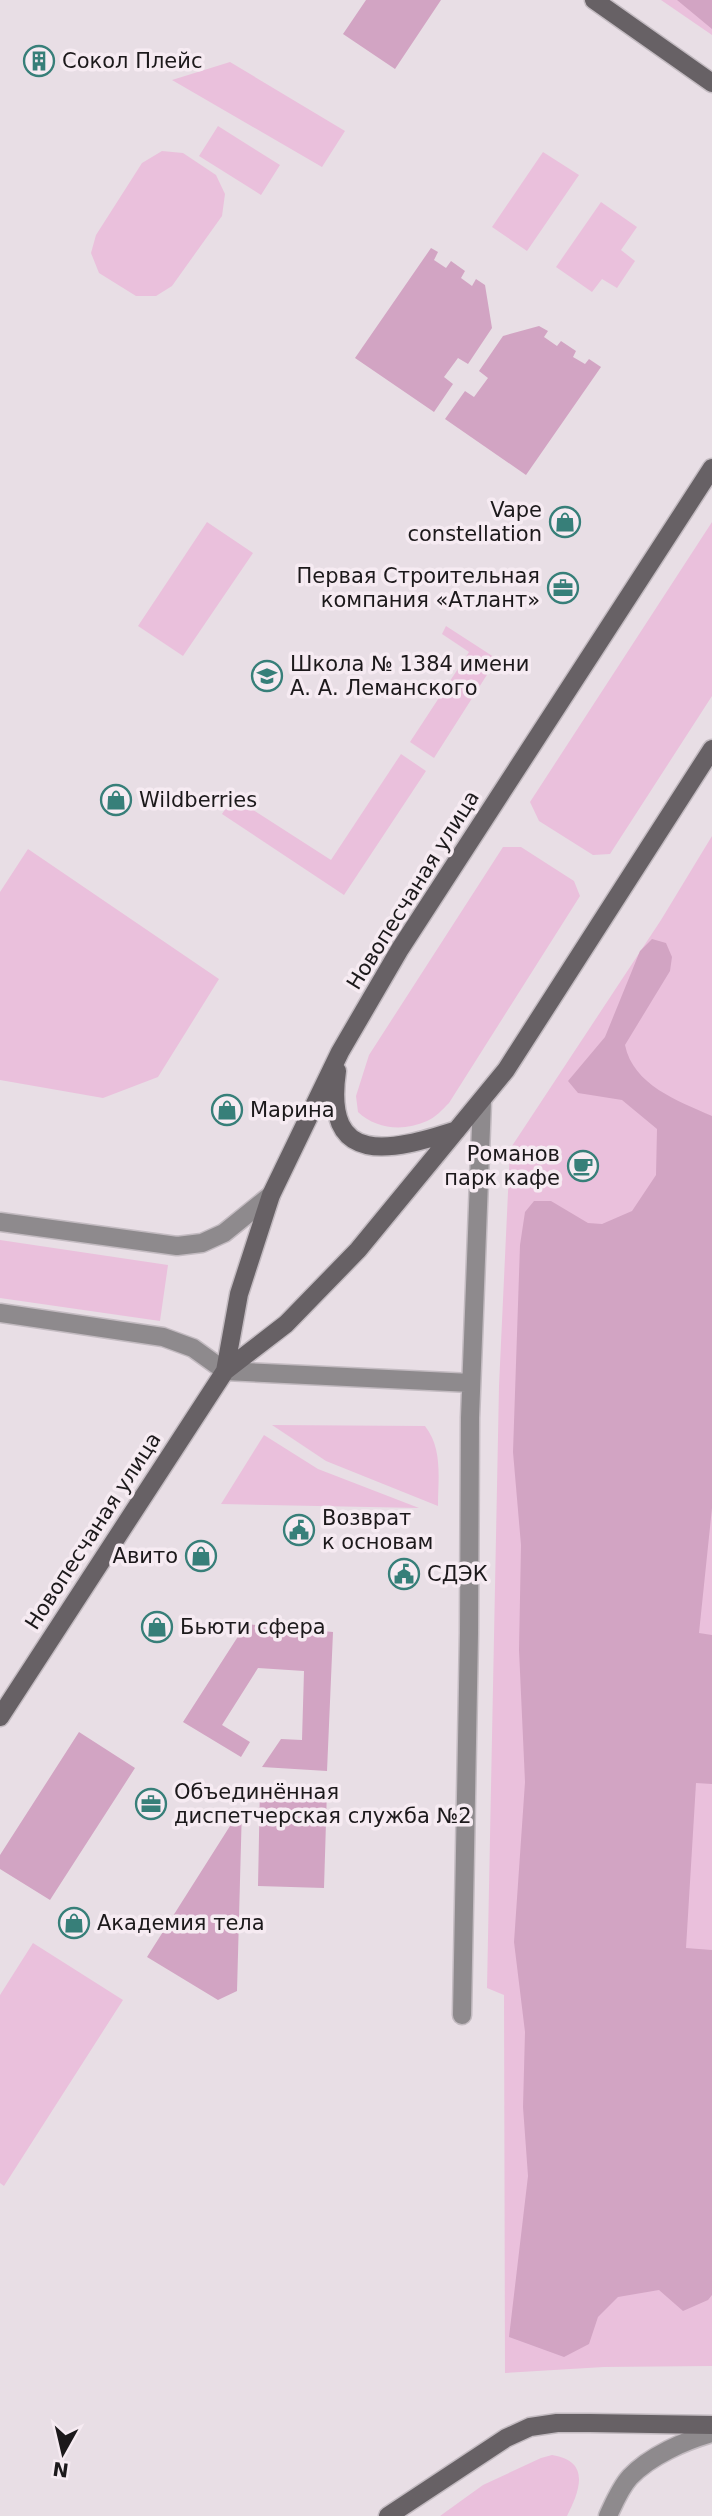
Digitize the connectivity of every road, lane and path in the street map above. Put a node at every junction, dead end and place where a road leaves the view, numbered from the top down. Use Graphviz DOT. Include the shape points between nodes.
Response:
graph roads {
  1 [pos="594,0"];
  2 [pos="712,83"];
  3 [pos="712,468"];
  4 [pos="712,750"];
  5 [pos="340,1052"];
  6 [pos="482,1101"];
  7 [pos="457,1130"];
  8 [pos="271,1195"];
  9 [pos="0,1222"];
  10 [pos="0,1313"];
  11 [pos="225,1371"];
  12 [pos="471,1383"];
  13 [pos="0,1717"];
  14 [pos="462,2015"];
  15 [pos="712,2425"];
  16 [pos="712,2433"];
  17 [pos="388,2516"];
  18 [pos="608,2516"];
  1 -- 2 [label="main road"];
  3 -- 5 [label="main road, Новопесчаная улица" via="400,949"];
  4 -- 6 [label="main road, Новопесчаная улица"];
  5 -- 7 [label="main road" via="335,1108 340,1124 356,1141 377,1147 399,1146"];
  5 -- 8 [label="main road, Новопесчаная улица"];
  6 -- 7 [label="main road, Новопесчаная улица"];
  6 -- 12 [label="street"];
  7 -- 11 [label="main road, Новопесчаная улица" via="340,1269 286,1324"];
  8 -- 9 [label="street" via="224,1233 202,1243 177,1246"];
  8 -- 11 [label="main road, Новопесчаная улица" via="239,1294"];
  10 -- 11 [label="street" via="163,1336 193,1348"];
  11 -- 12 [label="street"];
  11 -- 13 [label="main road, Новопесчаная улица"];
  12 -- 14 [label="street"];
  15 -- 17 [label="main road" via="557,2423 530,2427"];
  16 -- 18 [label="street" via="649,2461 629,2478"];
}
